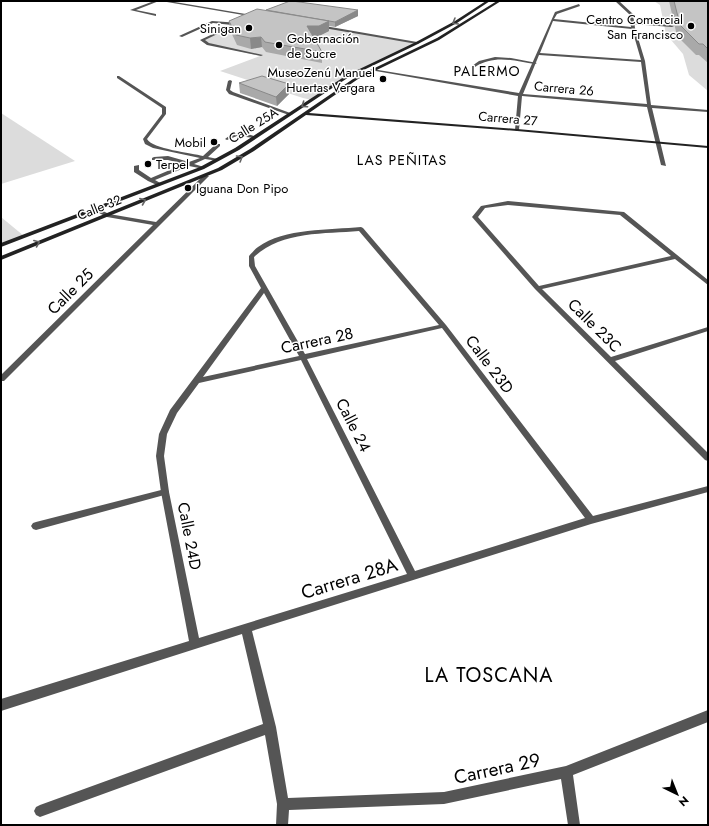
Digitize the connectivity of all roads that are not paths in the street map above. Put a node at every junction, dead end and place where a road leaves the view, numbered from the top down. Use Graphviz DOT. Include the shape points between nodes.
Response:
graph roads {
  1 [pos="80,1"];
  2 [pos="96,1"];
  3 [pos="157,1"];
  4 [pos="163,1"];
  5 [pos="488,1"];
  6 [pos="499,1"];
  7 [pos="617,1"];
  8 [pos="579,5"];
  9 [pos="156,15"];
  10 [pos="256,16"];
  11 [pos="263,17"];
  12 [pos="249,19"];
  13 [pos="552,20"];
  14 [pos="243,21"];
  15 [pos="632,23"];
  16 [pos="236,24"];
  17 [pos="317,26"];
  18 [pos="672,26"];
  19 [pos="633,28"];
  20 [pos="181,36"];
  21 [pos="417,43"];
  22 [pos="538,54"];
  23 [pos="261,55"];
  24 [pos="642,61"];
  25 [pos="535,63"];
  26 [pos="383,65"];
  27 [pos="474,66"];
  28 [pos="372,70"];
  29 [pos="118,77"];
  30 [pos="230,81"];
  31 [pos="520,95"];
  32 [pos="649,106"];
  33 [pos="708,111"];
  34 [pos="291,114"];
  35 [pos="306,114"];
  36 [pos="517,130"];
  37 [pos="255,137"];
  38 [pos="227,139"];
  39 [pos="658,142"];
  40 [pos="218,145"];
  41 [pos="708,147"];
  42 [pos="204,158"];
  43 [pos="154,160"];
  44 [pos="216,160"];
  45 [pos="190,164"];
  46 [pos="664,164"];
  47 [pos="137,166"];
  48 [pos="202,168"];
  49 [pos="206,176"];
  50 [pos="150,180"];
  51 [pos="159,184"];
  52 [pos="95,209"];
  53 [pos="107,215"];
  54 [pos="158,224"];
  55 [pos="361,229"];
  56 [pos="1,245"];
  57 [pos="676,257"];
  58 [pos="1,258"];
  59 [pos="708,283"];
  60 [pos="537,288"];
  61 [pos="264,289"];
  62 [pos="444,326"];
  63 [pos="708,328"];
  64 [pos="303,357"];
  65 [pos="610,360"];
  66 [pos="1,379"];
  67 [pos="196,381"];
  68 [pos="708,458"];
  69 [pos="708,489"];
  70 [pos="165,492"];
  71 [pos="591,520"];
  72 [pos="36,526"];
  73 [pos="413,576"];
  74 [pos="246,628"];
  75 [pos="195,644"];
  76 [pos="1,705"];
  77 [pos="708,716"];
  78 [pos="270,727"];
  79 [pos="566,772"];
  80 [pos="283,804"];
  81 [pos="40,811"];
  82 [pos="282,825"];
  83 [pos="574,825"];
  1 -- 2 [label="street"];
  3 -- 9 [label="street" via="132,10"];
  4 -- 10 [label="street"];
  5 -- 21 [label="main road, Calle 25A, one-way"];
  6 -- 26 [label="main road, Calle 25A" via="438,39"];
  7 -- 15 [label="street" via="631,14"];
  8 -- 13 [label="street" via="556,13"];
  10 -- 11 [label="street"];
  10 -- 12 [label="street"];
  13 -- 19 [label="street"];
  13 -- 22 [label="street"];
  14 -- 16 [label="street"];
  15 -- 18 [label="street"];
  15 -- 19 [label="street"];
  16 -- 20 [label="street" via="213,22"];
  16 -- 23 [label="street" via="202,40 208,44"];
  17 -- 21 [label="street"];
  19 -- 24 [label="street"];
  21 -- 26 [label="main road" via="421,44"];
  21 -- 34 [label="main road, Calle 25A, one-way" via="348,76"];
  22 -- 24 [label="street"];
  22 -- 25 [label="street"];
  24 -- 32 [label="street"];
  25 -- 27 [label="street" via="489,58 480,60"];
  25 -- 31 [label="street"];
  26 -- 28 [label="main road, Calle 25A"];
  28 -- 31 [label="street, Carrera 26"];
  28 -- 35 [label="main road, Calle 25A"];
  29 -- 42 [label="street" via="164,107 164,114 145,139 147,143"];
  30 -- 34 [label="street" via="228,90 231,93"];
  31 -- 32 [label="street, Carrera 26"];
  31 -- 36 [label="street"];
  32 -- 33 [label="street, Carrera 26"];
  32 -- 39 [label="street"];
  34 -- 37 [label="main road, Calle 25A"];
  35 -- 36 [label="main road, Carrera 27"];
  49 -- 35 [label="main road, Calle 25A, one-way" via="252,150"];
  36 -- 39 [label="main road, Carrera 27"];
  37 -- 38 [label="street" via="240,134"];
  37 -- 44 [label="main road, Calle 25A"];
  39 -- 41 [label="main road, Carrera 27"];
  39 -- 46 [label="street"];
  40 -- 42 [label="street"];
  42 -- 44 [label="street"];
  42 -- 45 [label="street"];
  43 -- 45 [label="street" via="168,158"];
  44 -- 48 [label="main road, Calle 25A"];
  45 -- 48 [label="street"];
  45 -- 50 [label="street"];
  47 -- 50 [label="street" via="136,171"];
  48 -- 51 [label="main road, Calle 25A"];
  53 -- 49 [label="main road, Calle 32, one-way"];
  49 -- 54 [label="street, Calle 25"];
  50 -- 51 [label="street"];
  51 -- 52 [label="main road, Calle 25A"];
  52 -- 53 [label="street"];
  52 -- 56 [label="main road, Calle 32"];
  53 -- 54 [label="street"];
  58 -- 53 [label="main road, Calle 32, one-way"];
  54 -- 66 [label="street, Calle 25"];
  55 -- 61 [label="street, Calle 24" via="289,237 256,250 251,257 252,266"];
  55 -- 62 [label="street, Calle 23D"];
  57 -- 59 [label="street"];
  57 -- 60 [label="street"];
  57 -- 60 [label="street, Calle 23C" via="622,214 508,203 483,207 475,217"];
  60 -- 65 [label="street, Calle 23C"];
  61 -- 64 [label="street, Calle 24"];
  61 -- 67 [label="street, Calle 24D"];
  62 -- 64 [label="street, Carrera 28"];
  62 -- 71 [label="street, Calle 23D"];
  63 -- 65 [label="street"];
  64 -- 67 [label="street, Carrera 28"];
  64 -- 73 [label="street, Calle 24"];
  65 -- 68 [label="street, Calle 23C"];
  67 -- 70 [label="street, Calle 24D" via="173,412 163,434 160,456"];
  69 -- 71 [label="street, Carrera 28A"];
  70 -- 72 [label="street"];
  70 -- 75 [label="street, Calle 24D"];
  71 -- 73 [label="street, Carrera 28A"];
  73 -- 74 [label="street, Carrera 28A"];
  74 -- 75 [label="street, Carrera 28A"];
  74 -- 78 [label="street"];
  75 -- 76 [label="street, Carrera 28A"];
  77 -- 79 [label="street, Carrera 29"];
  78 -- 80 [label="street"];
  78 -- 81 [label="street"];
  79 -- 80 [label="street, Carrera 29" via="444,798"];
  79 -- 83 [label="street"];
  80 -- 82 [label="street"];
}
